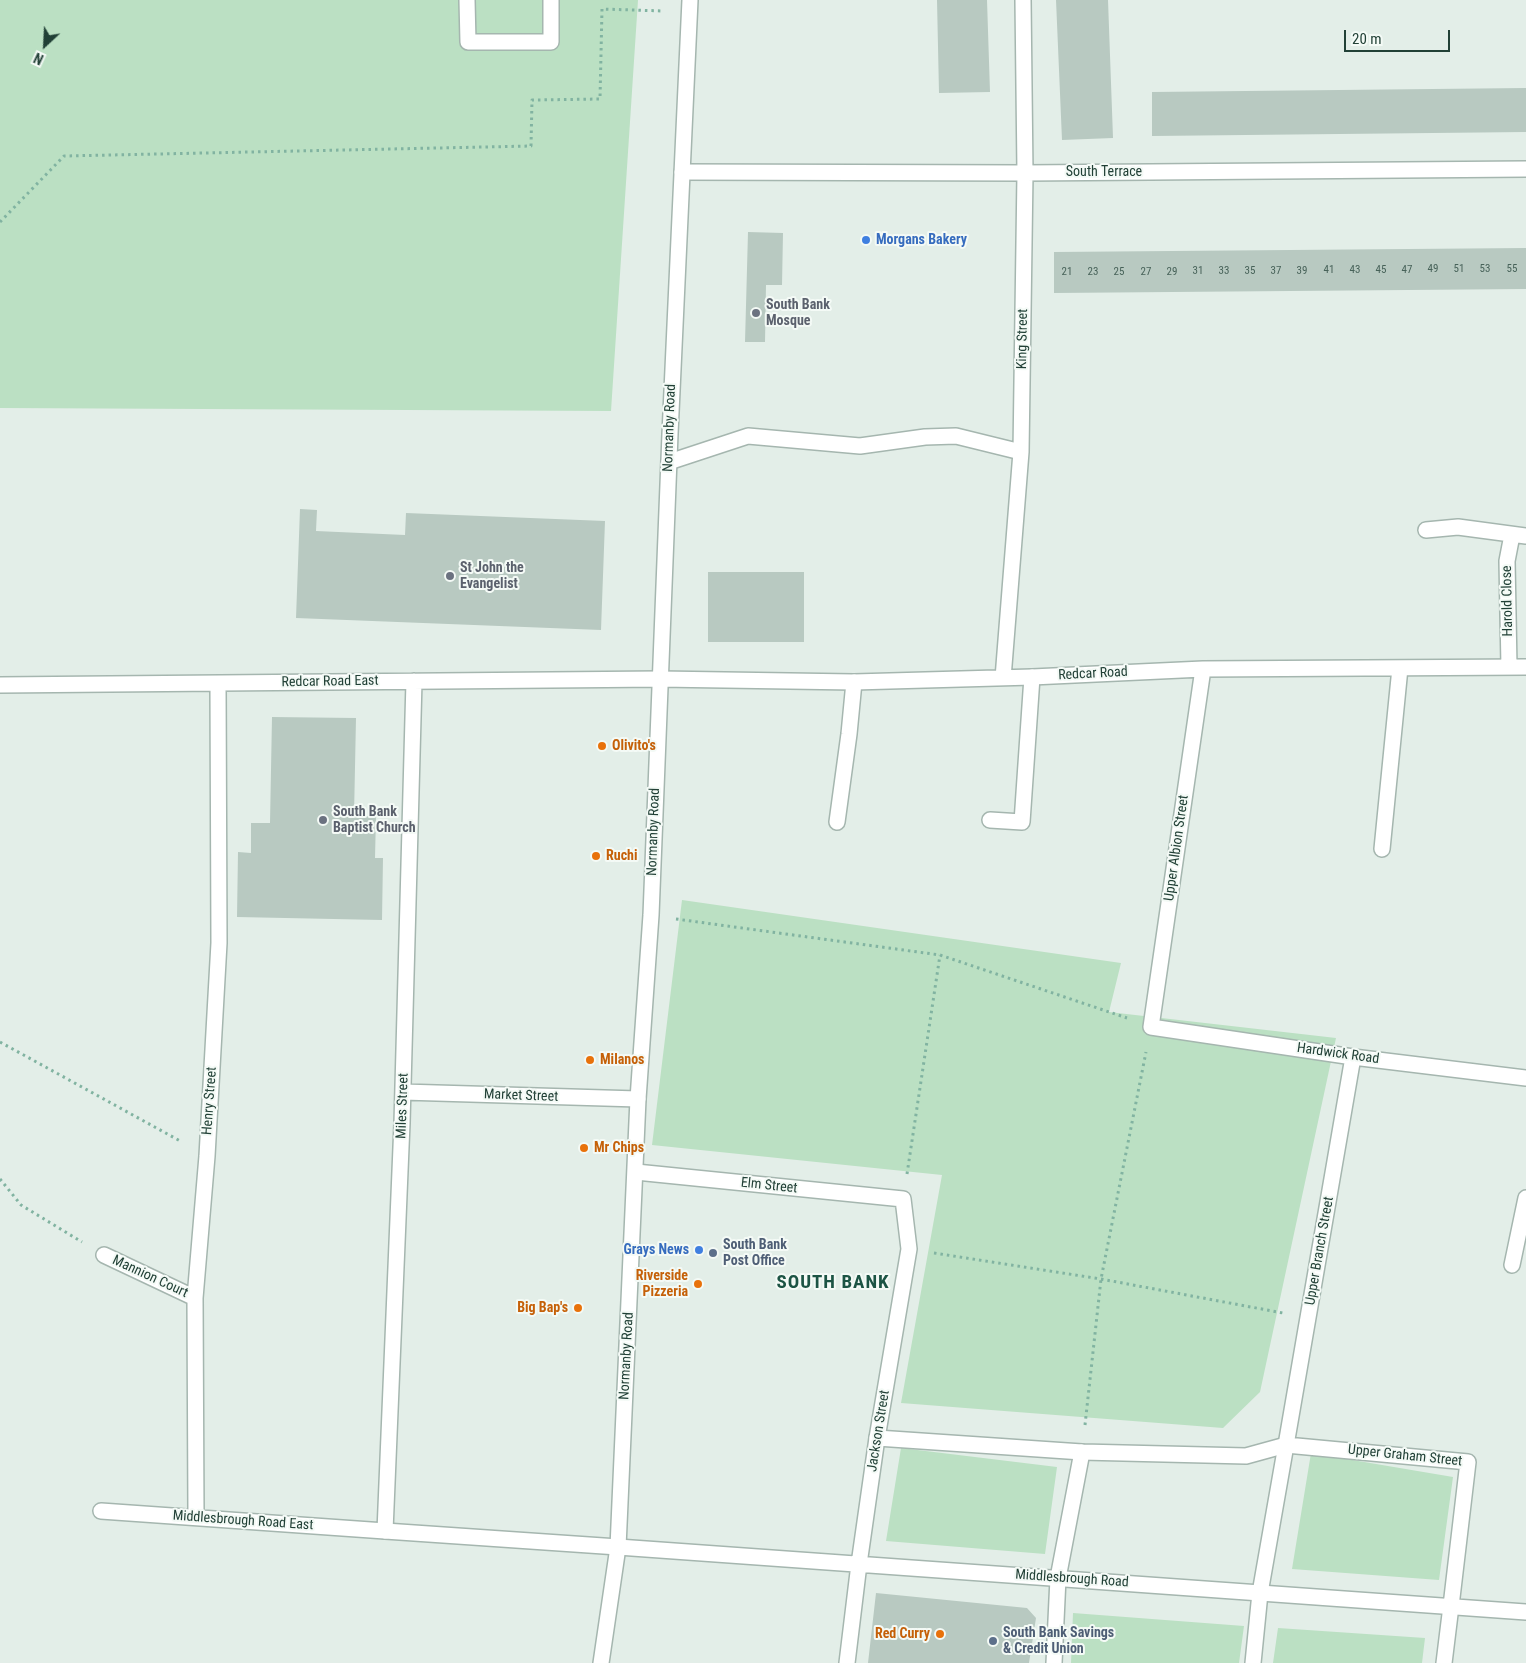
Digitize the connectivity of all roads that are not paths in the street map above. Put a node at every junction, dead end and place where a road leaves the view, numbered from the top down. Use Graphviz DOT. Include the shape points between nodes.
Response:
graph roads {
  1 [pos="467,0"];
  2 [pos="551,0"];
  3 [pos="1024,0"];
  4 [pos="690,6"];
  5 [pos="1526,169"];
  6 [pos="682,172"];
  7 [pos="1025,173"];
  8 [pos="1021,452"];
  9 [pos="669,462"];
  10 [pos="1426,530"];
  11 [pos="1519,535"];
  12 [pos="1509,667"];
  13 [pos="1526,667"];
  14 [pos="1400,668"];
  15 [pos="1203,670"];
  16 [pos="1032,677"];
  17 [pos="1002,678"];
  18 [pos="660,679"];
  19 [pos="414,682"];
  20 [pos="854,682"];
  21 [pos="218,684"];
  22 [pos="0,685"];
  23 [pos="990,820"];
  24 [pos="837,822"];
  25 [pos="1382,850"];
  26 [pos="1151,1026"];
  27 [pos="1353,1057"];
  28 [pos="1526,1078"];
  29 [pos="403,1092"];
  30 [pos="638,1099"];
  31 [pos="636,1172"];
  32 [pos="1526,1198"];
  33 [pos="903,1199"];
  34 [pos="104,1255"];
  35 [pos="1512,1265"];
  36 [pos="196,1298"];
  37 [pos="877,1438"];
  38 [pos="1286,1445"];
  39 [pos="1082,1452"];
  40 [pos="101,1510"];
  41 [pos="196,1518"];
  42 [pos="385,1531"];
  43 [pos="618,1548"];
  44 [pos="859,1564"];
  45 [pos="1058,1578"];
  46 [pos="1260,1593"];
  47 [pos="1451,1606"];
  48 [pos="1526,1612"];
  49 [pos="601,1663"];
  50 [pos="847,1663"];
  51 [pos="1054,1663"];
  52 [pos="1253,1663"];
  53 [pos="1444,1663"];
  1 -- 2 [label="street" via="468,42 552,42"];
  3 -- 7 [label="street, King Street"];
  4 -- 6 [label="street, Normanby Road"];
  5 -- 7 [label="street, South Terrace"];
  6 -- 7 [label="street, South Terrace"];
  6 -- 9 [label="street, Normanby Road"];
  7 -- 8 [label="street, King Street"];
  8 -- 9 [label="street" via="956,436 860,446 748,436"];
  8 -- 17 [label="street, King Street"];
  9 -- 18 [label="street, Normanby Road"];
  10 -- 11 [label="street, Harold Close" via="1458,526"];
  11 -- 12 [label="street, Harold Close" via="1507,561"];
  12 -- 13 [label="street, Redcar Road"];
  12 -- 14 [label="street, Redcar Road"];
  14 -- 15 [label="street, Redcar Road"];
  14 -- 25 [label="street"];
  15 -- 16 [label="street, Redcar Road"];
  15 -- 26 [label="street, Upper Albion Street"];
  16 -- 17 [label="street, Redcar Road"];
  16 -- 23 [label="street" via="1022,822"];
  17 -- 20 [label="street, Redcar Road"];
  18 -- 19 [label="street, Redcar Road East"];
  18 -- 20 [label="street, Redcar Road"];
  18 -- 30 [label="street, Normanby Road" via="651,915"];
  19 -- 21 [label="street, Redcar Road East"];
  19 -- 29 [label="street, Miles Street"];
  20 -- 24 [label="street"];
  21 -- 22 [label="street, Redcar Road East"];
  21 -- 36 [label="street, Henry Street" via="220,942"];
  26 -- 27 [label="street, Hardwick Road"];
  27 -- 28 [label="street, Hardwick Road"];
  27 -- 38 [label="street, Upper Branch Street"];
  29 -- 30 [label="street, Market Street"];
  29 -- 42 [label="street, Miles Street"];
  30 -- 31 [label="street, Normanby Road"];
  31 -- 33 [label="street, Elm Street"];
  31 -- 43 [label="street, Normanby Road"];
  32 -- 35 [label="street"];
  33 -- 37 [label="street, Jackson Street" via="909,1249"];
  34 -- 36 [label="street, Mannion Court"];
  36 -- 41 [label="street, Henry Street"];
  37 -- 39 [label="street"];
  37 -- 44 [label="street, Jackson Street"];
  38 -- 39 [label="street" via="1246,1456"];
  38 -- 46 [label="street, Upper Branch Street"];
  38 -- 47 [label="street, Upper Graham Street" via="1468,1462"];
  39 -- 45 [label="street"];
  40 -- 41 [label="street, Middlesbrough Road East"];
  41 -- 42 [label="street, Middlesbrough Road East"];
  42 -- 43 [label="street, Middlesbrough Road East"];
  43 -- 44 [label="street, Middlesbrough Road"];
  43 -- 49 [label="street, Normanby Road"];
  44 -- 45 [label="street, Middlesbrough Road"];
  44 -- 50 [label="street, Jackson Street"];
  45 -- 46 [label="street, Middlesbrough Road"];
  45 -- 51 [label="street"];
  46 -- 47 [label="street, Middlesbrough Road"];
  46 -- 52 [label="street, Upper Branch Street"];
  47 -- 48 [label="street, Middlesbrough Road"];
  47 -- 53 [label="street"];
}
